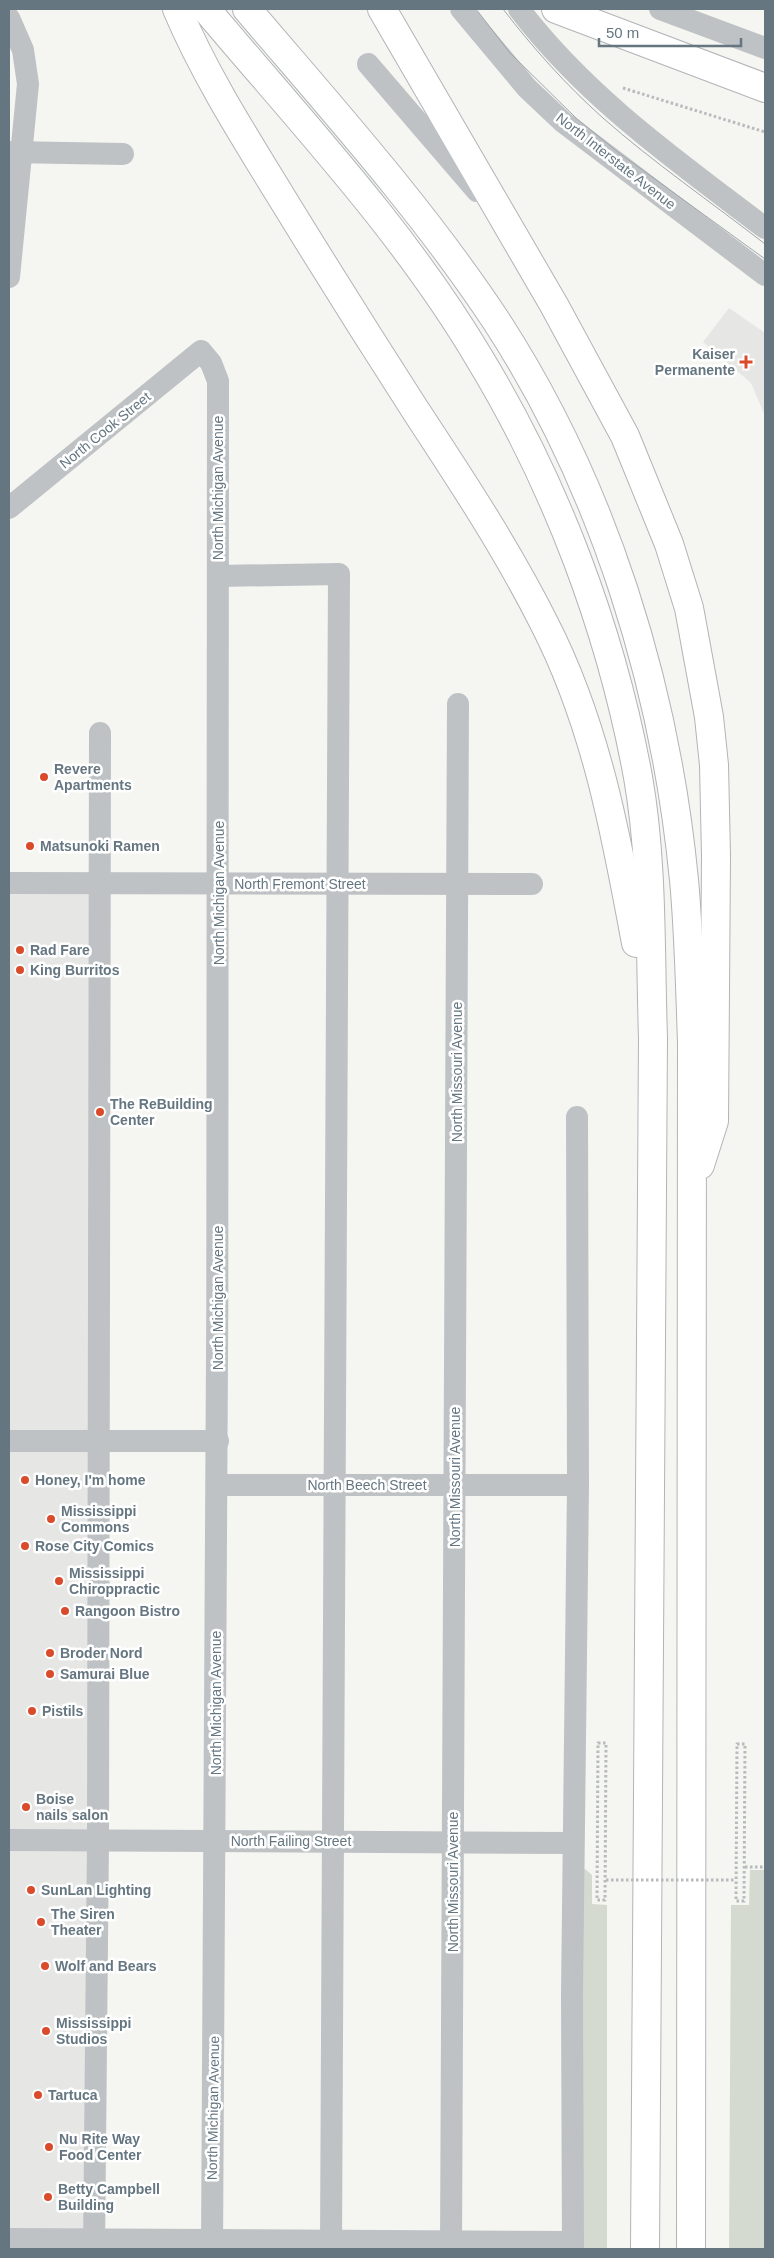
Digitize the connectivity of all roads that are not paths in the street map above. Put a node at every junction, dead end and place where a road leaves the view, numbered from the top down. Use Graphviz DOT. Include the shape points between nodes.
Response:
graph roads {
  1 [pos="177,9"];
  2 [pos="206,9"];
  3 [pos="247,9"];
  4 [pos="382,9"];
  5 [pos="461,9"];
  6 [pos="519,9"];
  7 [pos="660,9"];
  8 [pos="563,12"];
  9 [pos="9,18"];
  10 [pos="765,48"];
  11 [pos="368,64"];
  12 [pos="765,88"];
  13 [pos="15,152"];
  14 [pos="123,154"];
  15 [pos="765,228"];
  16 [pos="512,232"];
  17 [pos="765,275"];
  18 [pos="9,277"];
  19 [pos="201,351"];
  20 [pos="9,508"];
  21 [pos="218,576"];
  22 [pos="458,704"];
  23 [pos="100,733"];
  24 [pos="9,883"];
  25 [pos="101,883"];
  26 [pos="219,884"];
  27 [pos="338,884"];
  28 [pos="458,884"];
  29 [pos="532,884"];
  30 [pos="653,1038"];
  31 [pos="577,1117"];
  32 [pos="692,1190"];
  33 [pos="9,1441"];
  34 [pos="99,1441"];
  35 [pos="218,1441"];
  36 [pos="218,1485"];
  37 [pos="334,1485"];
  38 [pos="455,1485"];
  39 [pos="578,1485"];
  40 [pos="9,1840"];
  41 [pos="98,1840"];
  42 [pos="215,1841"];
  43 [pos="332,1841"];
  44 [pos="453,1842"];
  45 [pos="573,1843"];
  46 [pos="9,2239"];
  47 [pos="94,2245"];
  48 [pos="212,2245"];
  49 [pos="331,2245"];
  50 [pos="451,2245"];
  51 [pos="573,2246"];
  52 [pos="645,2249"];
  53 [pos="691,2249"];
  1 -- 30 [label="highway" via="220,97 344,300 504,548 546,626 568,675 607,793"];
  2 -- 30 [label="highway" via="376,211 439,296 478,354 551,496 583,576 603,638 638,777 647,842"];
  3 -- 32 [label="highway" via="405,196 497,322 564,443 602,531 645,665 677,820 689,962"];
  4 -- 16 [label="highway"];
  5 -- 17 [label="street, North Interstate Avenue" via="527,88 563,122"];
  6 -- 15 [label="street" via="560,57 614,111"];
  7 -- 10 [label="street"];
  8 -- 12 [label="highway"];
  9 -- 13 [label="street" via="19,37 28,72 27,104"];
  11 -- 16 [label="street"];
  13 -- 14 [label="street"];
  13 -- 18 [label="street"];
  16 -- 32 [label="highway" via="625,436 669,544 689,608 710,726 716,856 714,1122"];
  19 -- 20 [label="street, North Cook Street"];
  19 -- 21 [label="street, North Michigan Avenue" via="211,363 218,381"];
  21 -- 26 [label="street, North Michigan Avenue"];
  21 -- 27 [label="street" via="339,574"];
  22 -- 28 [label="street, North Missouri Avenue"];
  23 -- 25 [label="street"];
  24 -- 25 [label="street, North Fremont Street"];
  25 -- 26 [label="street, North Fremont Street"];
  25 -- 34 [label="street"];
  26 -- 27 [label="street, North Fremont Street"];
  26 -- 35 [label="street, North Michigan Avenue"];
  27 -- 28 [label="street, North Fremont Street"];
  27 -- 37 [label="street"];
  28 -- 29 [label="street, North Fremont Street"];
  28 -- 38 [label="street, North Missouri Avenue"];
  30 -- 52 [label="highway"];
  31 -- 39 [label="street"];
  32 -- 53 [label="highway"];
  33 -- 34 [label="street"];
  34 -- 35 [label="street"];
  34 -- 41 [label="street"];
  35 -- 36 [label="street, North Michigan Avenue"];
  36 -- 37 [label="street, North Beech Street"];
  36 -- 42 [label="street, North Michigan Avenue"];
  37 -- 38 [label="street, North Beech Street"];
  37 -- 43 [label="street"];
  38 -- 39 [label="street, North Beech Street"];
  38 -- 44 [label="street, North Missouri Avenue"];
  39 -- 45 [label="street"];
  40 -- 41 [label="street, North Failing Street"];
  41 -- 42 [label="street, North Failing Street"];
  41 -- 47 [label="street"];
  42 -- 43 [label="street, North Failing Street"];
  42 -- 48 [label="street, North Michigan Avenue"];
  43 -- 44 [label="street, North Failing Street"];
  43 -- 49 [label="street"];
  44 -- 45 [label="street, North Failing Street"];
  44 -- 50 [label="street, North Missouri Avenue"];
  45 -- 51 [label="street"];
  46 -- 47 [label="street"];
  47 -- 48 [label="street"];
  48 -- 49 [label="street"];
  49 -- 50 [label="street"];
  50 -- 51 [label="street"];
}
